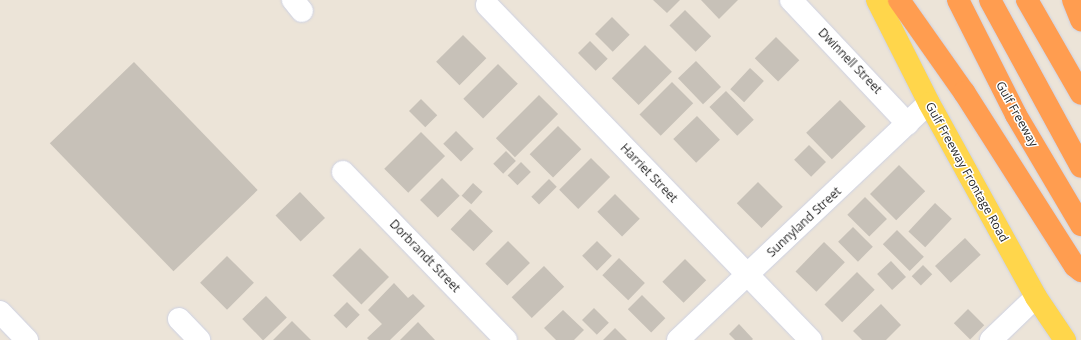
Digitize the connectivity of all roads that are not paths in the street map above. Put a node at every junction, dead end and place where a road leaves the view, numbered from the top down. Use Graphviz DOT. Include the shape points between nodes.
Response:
graph roads {
  1 [pos="790,0"];
  2 [pos="877,0"];
  3 [pos="899,0"];
  4 [pos="958,0"];
  5 [pos="990,0"];
  6 [pos="1027,0"];
  7 [pos="1073,0"];
  8 [pos="487,5"];
  9 [pos="1081,20"];
  10 [pos="1081,94"];
  11 [pos="930,104"];
  12 [pos="908,124"];
  13 [pos="1081,167"];
  14 [pos="343,172"];
  15 [pos="1081,225"];
  16 [pos="1081,271"];
  17 [pos="748,276"];
  18 [pos="1036,296"];
  19 [pos="0,312"];
  20 [pos="179,319"];
  21 [pos="27,340"];
  22 [pos="199,340"];
  23 [pos="506,340"];
  24 [pos="678,340"];
  25 [pos="811,340"];
  26 [pos="991,340"];
  27 [pos="1065,340"];
  1 -- 12 [label="street, Dwinnell Street"];
  2 -- 11 [label="main road, Gulf Freeway Frontage Road"];
  3 -- 16 [label="highway" via="964,92 1075,266"];
  4 -- 15 [label="highway, Gulf Freeway" via="1016,116"];
  5 -- 13 [label="highway"];
  6 -- 10 [label="highway"];
  7 -- 9 [label="highway"];
  8 -- 17 [label="street, Harriet Street"];
  11 -- 12 [label="street, Sunnyland Street"];
  11 -- 18 [label="main road, Gulf Freeway Frontage Road"];
  12 -- 17 [label="street, Sunnyland Street"];
  14 -- 23 [label="street, Dorbrandt Street"];
  17 -- 24 [label="street, Sunnyland Street"];
  17 -- 25 [label="street, Harriet Street"];
  18 -- 26 [label="street"];
  18 -- 27 [label="main road, Gulf Freeway Frontage Road"];
  19 -- 21 [label="street"];
  20 -- 22 [label="street"];
}
